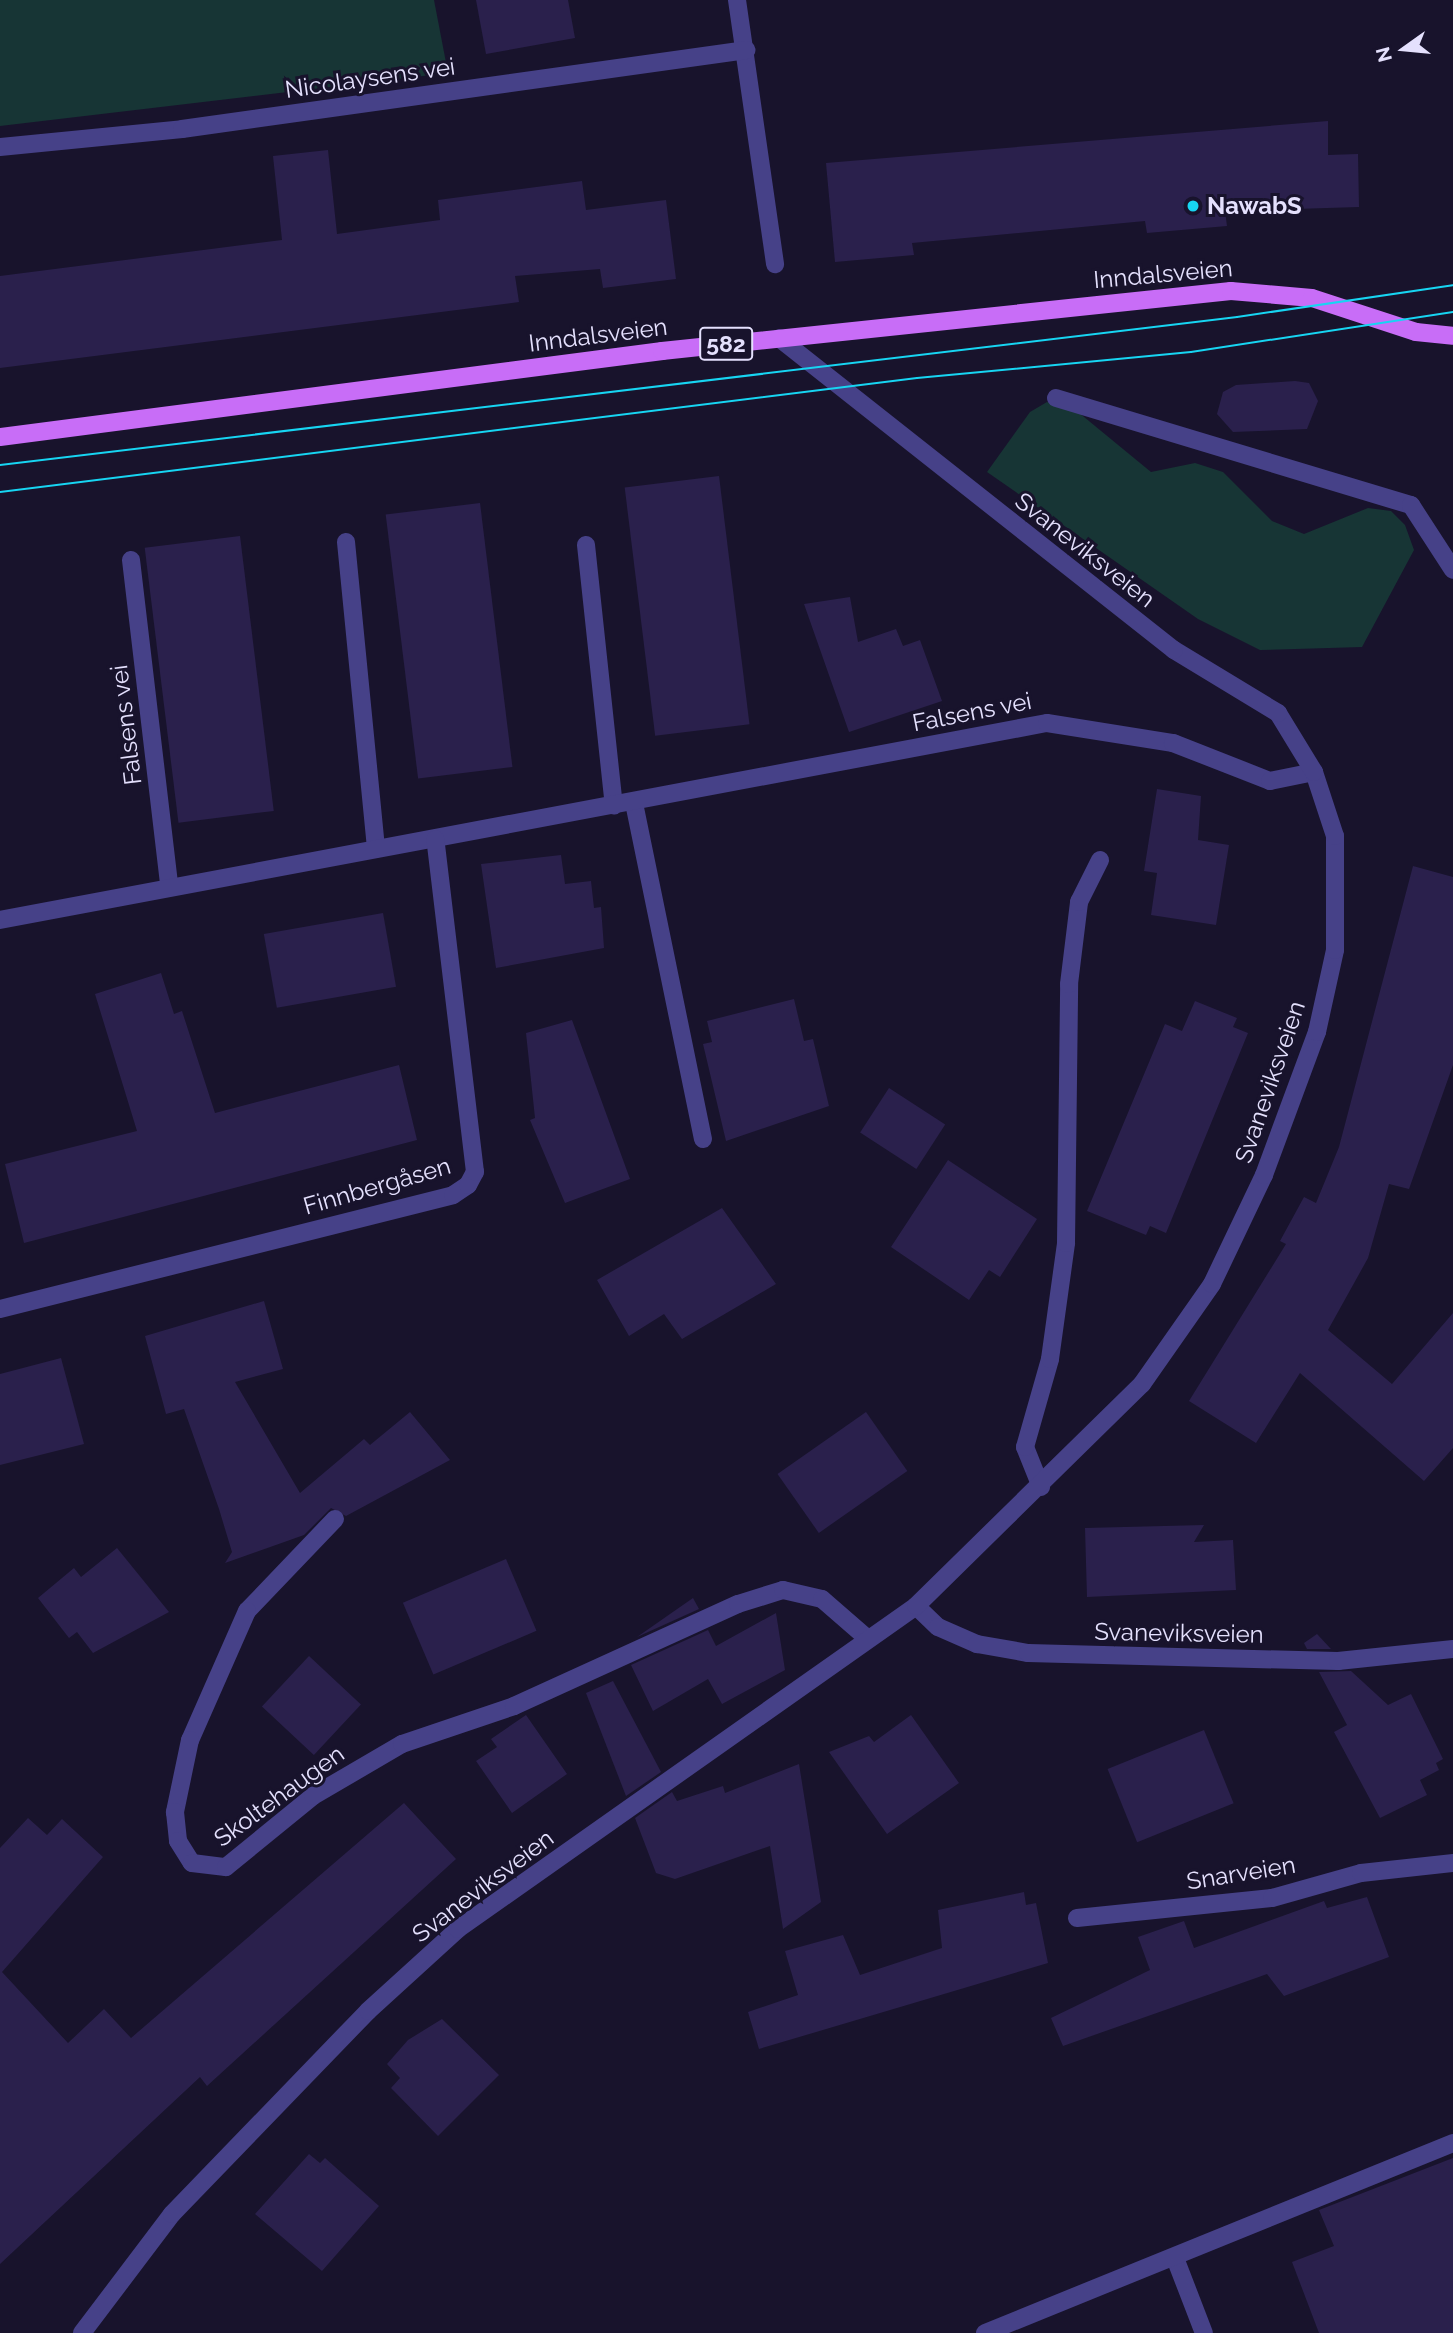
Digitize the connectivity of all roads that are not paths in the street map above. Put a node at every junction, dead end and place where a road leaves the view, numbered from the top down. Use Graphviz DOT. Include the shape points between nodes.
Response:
graph roads {
  1 [pos="737,0"];
  2 [pos="746,50"];
  3 [pos="0,147"];
  4 [pos="775,264"];
  5 [pos="1451,336"];
  6 [pos="779,338"];
  7 [pos="1056,398"];
  8 [pos="0,437"];
  9 [pos="346,542"];
  10 [pos="586,545"];
  11 [pos="131,560"];
  12 [pos="1453,570"];
  13 [pos="1314,772"];
  14 [pos="634,803"];
  15 [pos="614,807"];
  16 [pos="435,839"];
  17 [pos="376,849"];
  18 [pos="1100,860"];
  19 [pos="169,885"];
  20 [pos="0,920"];
  21 [pos="703,1139"];
  22 [pos="0,1309"];
  23 [pos="1041,1488"];
  24 [pos="335,1518"];
  25 [pos="916,1606"];
  26 [pos="868,1639"];
  27 [pos="1453,1649"];
  28 [pos="1453,1863"];
  29 [pos="1077,1918"];
  30 [pos="1453,2143"];
  31 [pos="1175,2258"];
  32 [pos="82,2333"];
  33 [pos="985,2333"];
  34 [pos="1204,2333"];
  1 -- 2 [label="street"];
  2 -- 3 [label="street, Nicolaysens vei" via="183,129"];
  2 -- 4 [label="street"];
  5 -- 6 [label="main road, Inndalsveien / 582" via="1416,332 1312,298 1231,291"];
  6 -- 8 [label="main road, Inndalsveien / 582"];
  6 -- 13 [label="street, Svaneviksveien" via="1212,674 1278,713"];
  7 -- 12 [label="street" via="1411,505"];
  9 -- 17 [label="street"];
  10 -- 15 [label="street"];
  11 -- 19 [label="street, Falsens vei"];
  13 -- 14 [label="street, Falsens vei" via="1270,781 1172,743 1047,723"];
  13 -- 23 [label="street, Svaneviksveien" via="1335,836 1335,950 1317,1032 1264,1175 1212,1284 1142,1384"];
  14 -- 15 [label="street, Falsens vei"];
  14 -- 21 [label="street"];
  15 -- 16 [label="street, Falsens vei"];
  16 -- 17 [label="street, Falsens vei"];
  16 -- 22 [label="street, Finnbergåsen" via="475,1172 468,1185 453,1195"];
  17 -- 19 [label="street, Falsens vei"];
  18 -- 23 [label="street" via="1079,902 1069,984 1066,1243 1051,1359 1025,1447"];
  19 -- 20 [label="street, Falsens vei"];
  23 -- 25 [label="street, Svaneviksveien"];
  24 -- 26 [label="street, Skoltehaugen" via="247,1611 190,1740 175,1812 178,1841 192,1863 226,1867 313,1796 402,1744 514,1706 738,1604 783,1590 822,1599"];
  25 -- 26 [label="street, Svaneviksveien"];
  25 -- 27 [label="street, Svaneviksveien" via="939,1628 977,1644 1028,1653 1338,1661"];
  26 -- 32 [label="street, Svaneviksveien" via="458,1929 368,2011 172,2214"];
  28 -- 29 [label="street, Snarveien" via="1361,1873 1272,1898"];
  30 -- 31 [label="street"];
  31 -- 33 [label="street"];
  31 -- 34 [label="street"];
}
